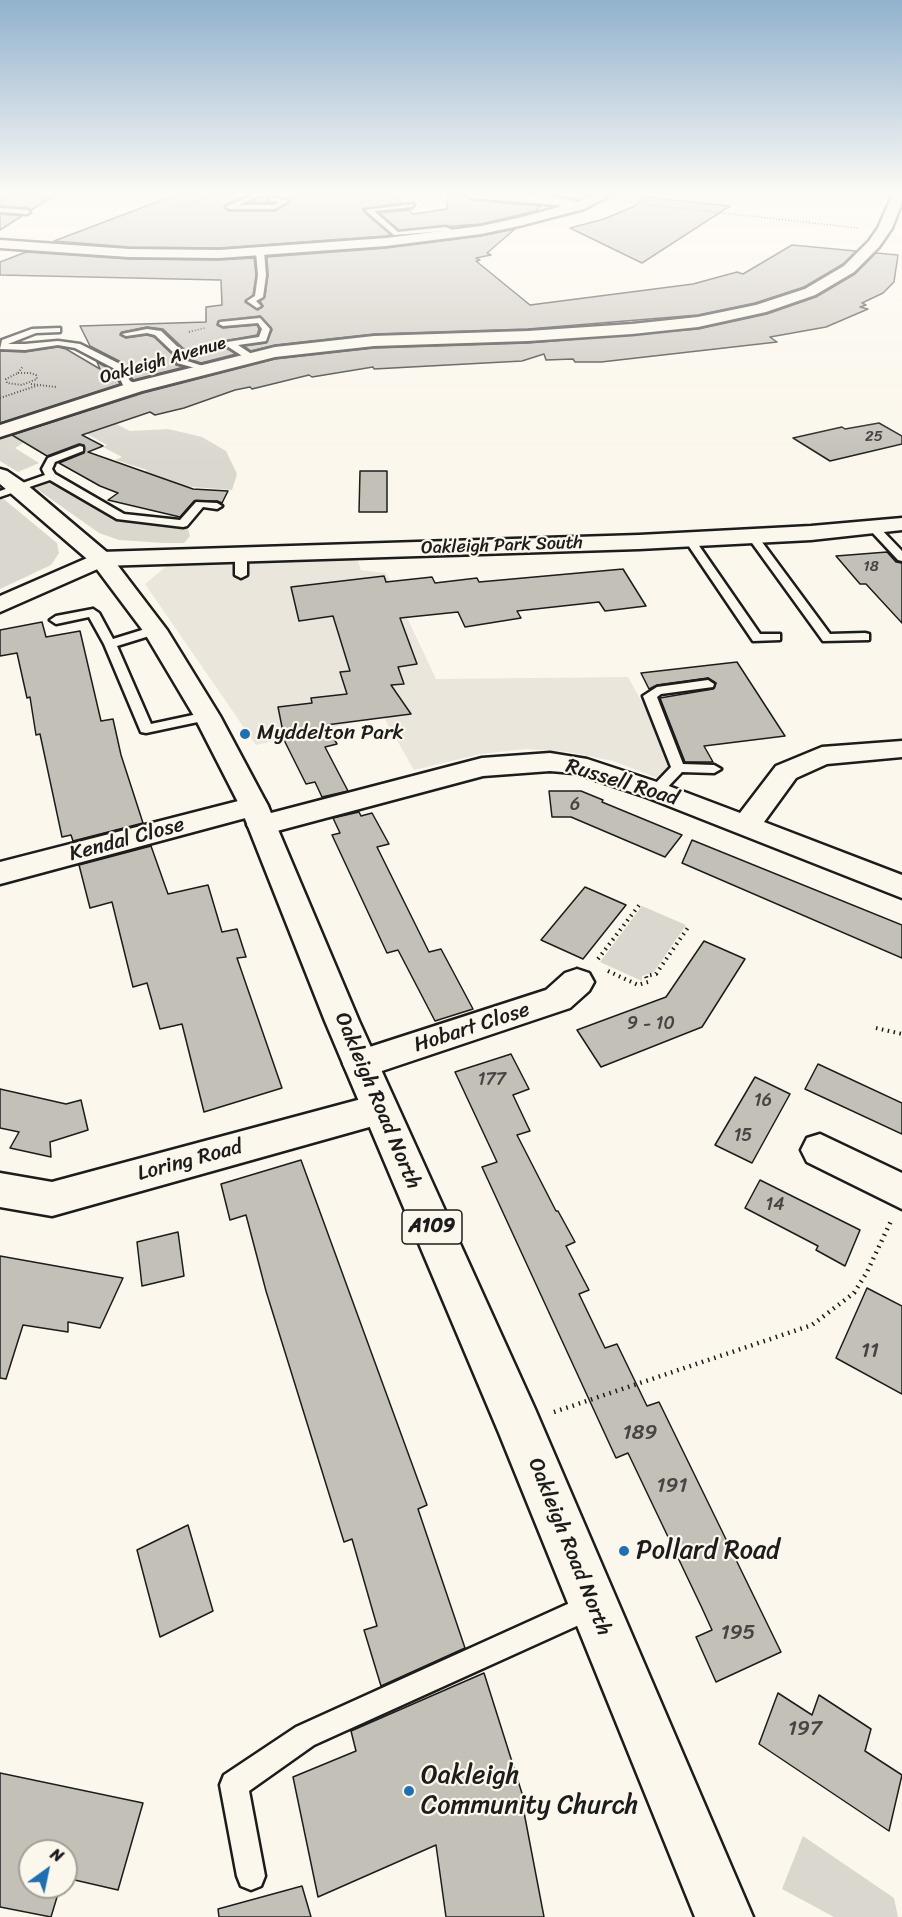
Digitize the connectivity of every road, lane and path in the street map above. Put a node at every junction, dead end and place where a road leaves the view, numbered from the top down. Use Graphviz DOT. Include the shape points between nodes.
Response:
graph roads {
  1 [pos="261,283"];
  2 [pos="826,283"];
  3 [pos="257,306"];
  4 [pos="223,324"];
  5 [pos="57,330"];
  6 [pos="126,334"];
  7 [pos="0,345"];
  8 [pos="250,357"];
  9 [pos="203,369"];
  10 [pos="18,373"];
  11 [pos="43,384"];
  12 [pos="136,387"];
  13 [pos="0,398"];
  14 [pos="0,431"];
  15 [pos="80,449"];
  16 [pos="0,475"];
  17 [pos="51,477"];
  18 [pos="9,491"];
  19 [pos="217,506"];
  20 [pos="902,524"];
  21 [pos="874,528"];
  22 [pos="752,536"];
  23 [pos="689,539"];
  24 [pos="902,558"];
  25 [pos="101,559"];
  26 [pos="0,604"];
  27 [pos="56,620"];
  28 [pos="155,630"];
  29 [pos="776,637"];
  30 [pos="866,637"];
  31 [pos="110,644"];
  32 [pos="708,684"];
  33 [pos="207,716"];
  34 [pos="902,749"];
  35 [pos="678,768"];
  36 [pos="714,769"];
  37 [pos="656,791"];
  38 [pos="258,816"];
  39 [pos="747,825"];
  40 [pos="0,873"];
  41 [pos="902,887"];
  42 [pos="640,904"];
  43 [pos="689,926"];
  44 [pos="586,973"];
  45 [pos="876,1028"];
  46 [pos="902,1034"];
  47 [pos="361,1064"];
  48 [pos="380,1109"];
  49 [pos="820,1150"];
  50 [pos="0,1190"];
  51 [pos="897,1204"];
  52 [pos="519,1425"];
  53 [pos="593,1606"];
  54 [pos="251,1876"];
  55 [pos="724,1917"];
  1 -- 3 [label="lane" via="259,297 251,301"];
  2 -- 8 [label="street, Oakleigh Avenue" via="786,301 669,326 576,334 365,342"];
  4 -- 8 [label="lane" via="260,320 266,329 263,339 230,344"];
  5 -- 7 [label="lane" via="35,331"];
  6 -- 9 [label="lane" via="158,333 179,353 180,361"];
  7 -- 12 [label="lane" via="76,346 119,367 126,383"];
  8 -- 9 [label="street, Oakleigh Avenue"];
  9 -- 12 [label="street, Oakleigh Avenue"];
  10 -- 10 [label="path" via="6,381 22,385 38,379 30,373"];
  11 -- 13 [label="path"];
  12 -- 14 [label="street, Oakleigh Avenue"];
  15 -- 17 [label="lane" via="51,460 46,469"];
  16 -- 18 [label="street, Oakleigh Road North / A109"];
  17 -- 18 [label="lane"];
  17 -- 19 [label="lane" via="121,517 183,524 200,504"];
  18 -- 25 [label="street, Oakleigh Road North / A109"];
  20 -- 21 [label="street, Oakleigh Park South"];
  21 -- 22 [label="street, Oakleigh Park South"];
  21 -- 24 [label="lane"];
  22 -- 23 [label="street, Oakleigh Park South"];
  22 -- 30 [label="lane" via="827,638"];
  23 -- 25 [label="street, Oakleigh Park South" via="241,564"];
  23 -- 29 [label="lane" via="757,638"];
  25 -- 26 [label="street"];
  25 -- 28 [label="street, Oakleigh Road North / A109"];
  27 -- 31 [label="lane" via="93,613"];
  28 -- 31 [label="lane"];
  28 -- 33 [label="street, Oakleigh Road North / A109"];
  31 -- 33 [label="lane" via="146,729"];
  32 -- 35 [label="lane" via="650,696"];
  33 -- 38 [label="street, Oakleigh Road North / A109"];
  34 -- 39 [label="street" via="822,756 786,772"];
  35 -- 36 [label="lane"];
  35 -- 37 [label="lane"];
  37 -- 38 [label="street, Russell Road" via="577,765 515,763"];
  37 -- 39 [label="street, Russell Road"];
  38 -- 40 [label="street, Kendal Close"];
  38 -- 47 [label="street, Oakleigh Road North / A109"];
  39 -- 41 [label="street, Russell Road"];
  42 -- 44 [label="path"];
  43 -- 44 [label="path" via="656,974 646,976 648,982 638,985"];
  44 -- 47 [label="street, Hobart Close" via="558,999"];
  45 -- 46 [label="path"];
  47 -- 48 [label="street, Oakleigh Road North / A109"];
  48 -- 50 [label="street, Loring Road" via="52,1199"];
  48 -- 52 [label="street, Oakleigh Road North / A109"];
  49 -- 51 [label="street"];
  51 -- 52 [label="path" via="854,1293 813,1325"];
  52 -- 53 [label="street, Oakleigh Road North / A109"];
  53 -- 54 [label="lane" via="305,1736 234,1785"];
  53 -- 55 [label="street, Oakleigh Road North / A109"];
}
